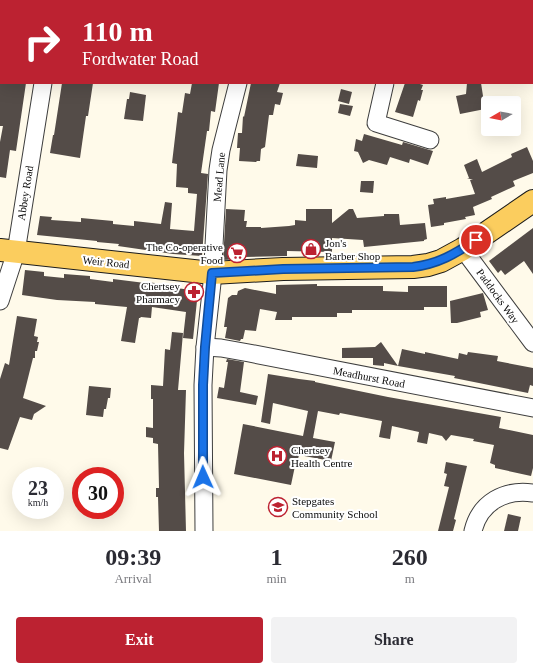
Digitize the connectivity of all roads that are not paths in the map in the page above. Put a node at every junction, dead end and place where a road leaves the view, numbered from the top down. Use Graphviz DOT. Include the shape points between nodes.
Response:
graph roads {
  1 [pos="43,84"];
  2 [pos="238,84"];
  3 [pos="385,84"];
  4 [pos="430,140"];
  5 [pos="533,201"];
  6 [pos="463,249"];
  7 [pos="8,251"];
  8 [pos="212,273"];
  9 [pos="0,301"];
  10 [pos="533,343"];
  11 [pos="205,347"];
  12 [pos="533,408"];
  13 [pos="533,494"];
  14 [pos="204,531"];
  15 [pos="474,531"];
  1 -- 7 [label="street, Abbey Road"];
  2 -- 8 [label="street, Mead Lane" via="218,170"];
  3 -- 4 [label="street" via="376,123"];
  5 -- 6 [label="main road, Weir Road"];
  6 -- 8 [label="main road, Weir Road" via="441,261 413,267"];
  6 -- 10 [label="street, Paddocks Way"];
  7 -- 8 [label="main road, Weir Road"];
  7 -- 9 [label="street, Abbey Road"];
  8 -- 11 [label="street, Mead Lane"];
  11 -- 12 [label="street, Meadhurst Road" via="256,354"];
  11 -- 14 [label="street, Mead Lane" via="202,411"];
  13 -- 15 [label="street" via="507,493 493,500 481,512"];
}
